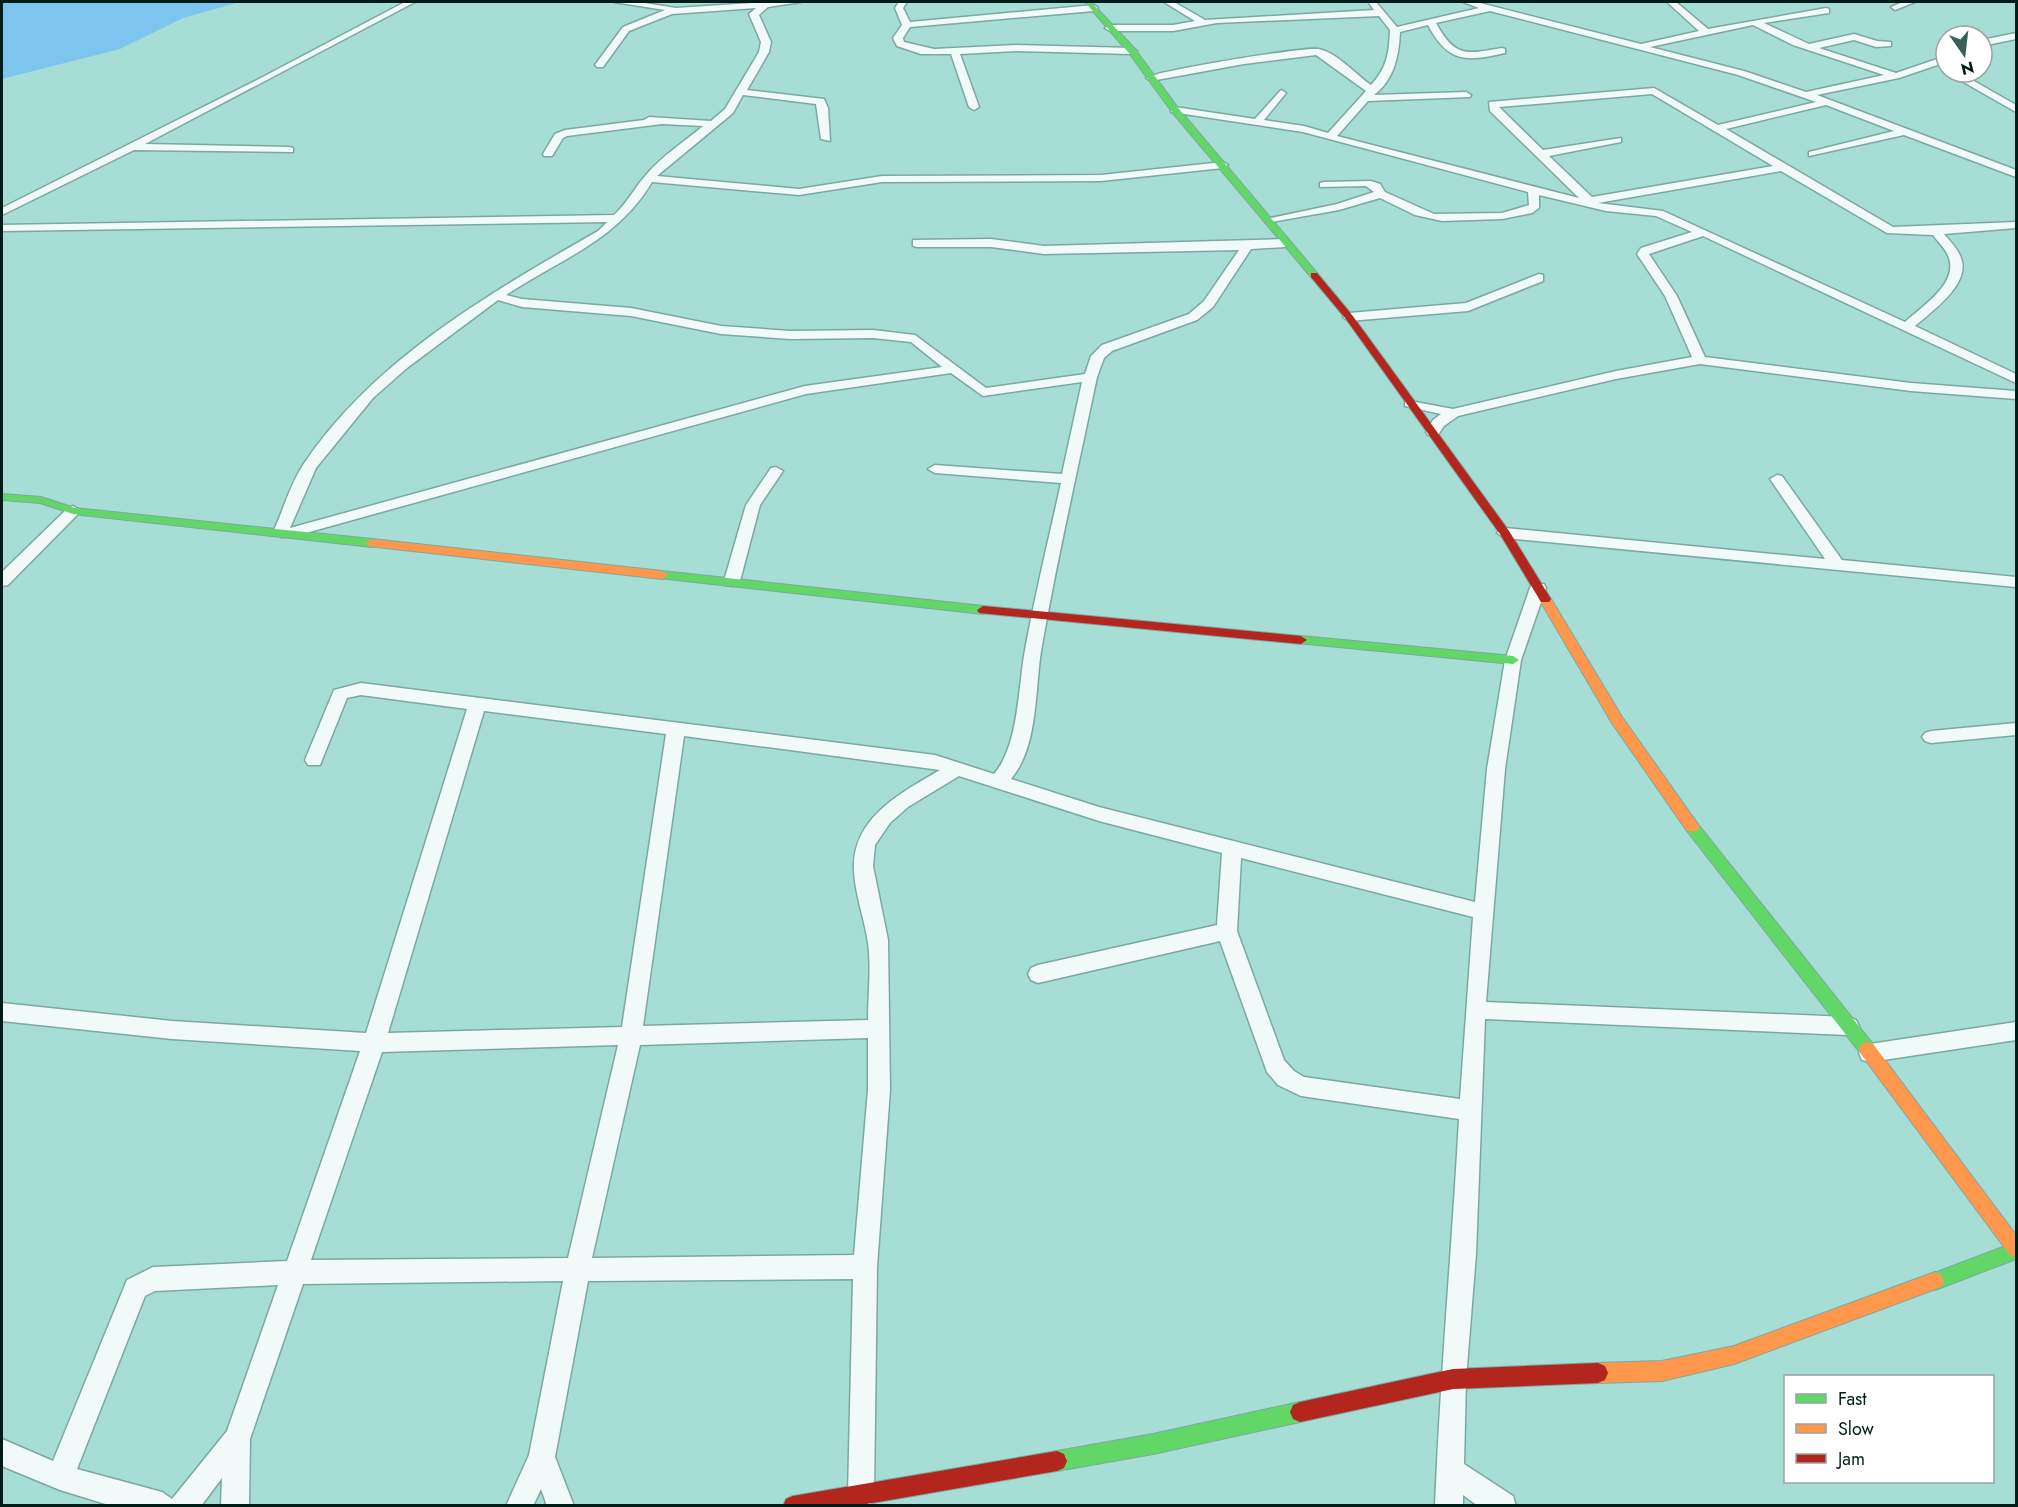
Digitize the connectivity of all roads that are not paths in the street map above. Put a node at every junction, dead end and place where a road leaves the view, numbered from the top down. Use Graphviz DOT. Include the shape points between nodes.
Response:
graph roads {
  1 [pos="411,2"];
  2 [pos="618,2"];
  3 [pos="797,2"];
  4 [pos="903,2"];
  5 [pos="1168,2"];
  6 [pos="1372,2"];
  7 [pos="1467,2"];
  8 [pos="1503,2"];
  9 [pos="1671,2"];
  10 [pos="1911,2"];
  11 [pos="767,4"];
  12 [pos="1091,5"];
  13 [pos="1895,7"];
  14 [pos="1491,8"];
  15 [pos="680,9"];
  16 [pos="1826,11"];
  17 [pos="1379,13"];
  18 [pos="1204,22"];
  19 [pos="1754,22"];
  20 [pos="1431,23"];
  21 [pos="907,25"];
  22 [pos="1110,28"];
  23 [pos="1395,30"];
  24 [pos="1705,31"];
  25 [pos="2016,36"];
  26 [pos="1998,38"];
  27 [pos="1994,39"];
  28 [pos="1888,44"];
  29 [pos="1642,45"];
  30 [pos="1809,47"];
  31 [pos="2016,47"];
  32 [pos="954,50"];
  33 [pos="1132,51"];
  34 [pos="1502,51"];
  35 [pos="1934,64"];
  36 [pos="600,65"];
  37 [pos="1896,76"];
  38 [pos="1151,78"];
  39 [pos="1972,84"];
  40 [pos="742,92"];
  41 [pos="1281,93"];
  42 [pos="1370,95"];
  43 [pos="1466,95"];
  44 [pos="1806,95"];
  45 [pos="1827,102"];
  46 [pos="974,107"];
  47 [pos="2016,109"];
  48 [pos="1174,110"];
  49 [pos="634,113"];
  50 [pos="661,121"];
  51 [pos="1258,121"];
  52 [pos="714,124"];
  53 [pos="1717,128"];
  54 [pos="1903,132"];
  55 [pos="1330,137"];
  56 [pos="826,139"];
  57 [pos="1617,140"];
  58 [pos="131,147"];
  59 [pos="289,150"];
  60 [pos="548,154"];
  61 [pos="1541,154"];
  62 [pos="1813,154"];
  63 [pos="1223,165"];
  64 [pos="1784,167"];
  65 [pos="2016,174"];
  66 [pos="649,178"];
  67 [pos="1324,185"];
  68 [pos="1533,189"];
  69 [pos="1381,194"];
  70 [pos="1588,201"];
  71 [pos="2,212"];
  72 [pos="620,218"];
  73 [pos="1270,221"];
  74 [pos="2016,225"];
  75 [pos="2,228"];
  76 [pos="1936,231"];
  77 [pos="1704,232"];
  78 [pos="917,243"];
  79 [pos="1285,243"];
  80 [pos="1247,246"];
  81 [pos="1539,278"];
  82 [pos="496,296"];
  83 [pos="1349,317"];
  84 [pos="1906,328"];
  85 [pos="1700,360"];
  86 [pos="953,369"];
  87 [pos="1995,370"];
  88 [pos="2016,370"];
  89 [pos="1090,377"];
  90 [pos="2016,379"];
  91 [pos="2016,395"];
  92 [pos="1410,403"];
  93 [pos="1453,413"];
  94 [pos="1434,432"];
  95 [pos="935,469"];
  96 [pos="776,471"];
  97 [pos="1068,479"];
  98 [pos="1777,479"];
  99 [pos="2,497"];
  100 [pos="74,511"];
  101 [pos="286,532"];
  102 [pos="1505,533"];
  103 [pos="1836,563"];
  104 [pos="2,581"];
  105 [pos="732,581"];
  106 [pos="2016,582"];
  107 [pos="1538,588"];
  108 [pos="1040,616"];
  109 [pos="1513,660"];
  110 [pos="477,704"];
  111 [pos="676,728"];
  112 [pos="2016,729"];
  113 [pos="1931,737"];
  114 [pos="314,760"];
  115 [pos="959,768"];
  116 [pos="998,782"];
  117 [pos="1232,849"];
  118 [pos="1484,912"];
  119 [pos="1227,931"];
  120 [pos="1038,974"];
  121 [pos="1475,1010"];
  122 [pos="2,1012"];
  123 [pos="1848,1026"];
  124 [pos="879,1029"];
  125 [pos="2016,1031"];
  126 [pos="631,1036"];
  127 [pos="374,1043"];
  128 [pos="1870,1053"];
  129 [pos="1471,1111"];
  130 [pos="2016,1250"];
  131 [pos="865,1267"];
  132 [pos="578,1268"];
  133 [pos="295,1272"];
  134 [pos="1453,1379"];
  135 [pos="237,1439"];
  136 [pos="2,1452"];
  137 [pos="542,1457"];
  138 [pos="1450,1471"];
  139 [pos="60,1477"];
  140 [pos="847,1499"];
  141 [pos="162,1506"];
  142 [pos="183,1506"];
  143 [pos="235,1506"];
  144 [pos="519,1506"];
  145 [pos="561,1506"];
  146 [pos="793,1506"];
  147 [pos="1449,1506"];
  148 [pos="1503,1506"];
  1 -- 58 [label="street"];
  2 -- 15 [label="street"];
  3 -- 11 [label="street"];
  4 -- 21 [label="street" via="899,8"];
  5 -- 18 [label="street"];
  6 -- 17 [label="street"];
  7 -- 14 [label="street"];
  8 -- 14 [label="street"];
  9 -- 24 [label="street"];
  10 -- 13 [label="street"];
  11 -- 15 [label="street"];
  11 -- 40 [label="street" via="754,14 766,42 764,52"];
  12 -- 21 [label="street"];
  12 -- 22 [label="street"];
  14 -- 20 [label="street"];
  14 -- 29 [label="street"];
  15 -- 36 [label="street" via="626,28"];
  16 -- 19 [label="street"];
  17 -- 18 [label="street"];
  17 -- 23 [label="street"];
  18 -- 22 [label="street" via="1173,28"];
  19 -- 24 [label="street"];
  19 -- 30 [label="street"];
  20 -- 23 [label="street"];
  20 -- 34 [label="street" via="1451,53 1464,56"];
  21 -- 32 [label="street" via="898,38 906,48"];
  22 -- 33 [label="street"];
  23 -- 42 [label="street" via="1392,65"];
  24 -- 29 [label="street"];
  25 -- 26 [label="street"];
  26 -- 27 [label="street"];
  26 -- 31 [label="street"];
  28 -- 30 [label="street" via="1854,37"];
  29 -- 44 [label="street"];
  30 -- 37 [label="street"];
  32 -- 33 [label="street"];
  32 -- 46 [label="street"];
  33 -- 38 [label="street"];
  35 -- 37 [label="street"];
  37 -- 44 [label="street"];
  38 -- 42 [label="street" via="1317,52 1326,54"];
  38 -- 48 [label="street"];
  39 -- 47 [label="street"];
  40 -- 52 [label="street"];
  40 -- 56 [label="street" via="820,102"];
  41 -- 51 [label="street"];
  42 -- 43 [label="street"];
  42 -- 55 [label="street"];
  44 -- 45 [label="street"];
  45 -- 53 [label="street"];
  45 -- 54 [label="street"];
  48 -- 51 [label="street"];
  48 -- 63 [label="street"];
  49 -- 50 [label="street" via="639,118"];
  50 -- 52 [label="street"];
  50 -- 60 [label="street" via="565,133"];
  51 -- 55 [label="street"];
  52 -- 66 [label="street"];
  53 -- 61 [label="street" via="1658,93 1646,90 1493,104"];
  53 -- 64 [label="street"];
  54 -- 62 [label="street"];
  54 -- 65 [label="street"];
  55 -- 68 [label="street"];
  57 -- 61 [label="street"];
  58 -- 59 [label="street"];
  58 -- 71 [label="street"];
  61 -- 70 [label="street"];
  63 -- 66 [label="street" via="1101,178 882,178 799,192"];
  63 -- 73 [label="street"];
  64 -- 70 [label="street"];
  64 -- 76 [label="street" via="1891,231"];
  66 -- 72 [label="street"];
  67 -- 69 [label="street" via="1367,183 1377,186"];
  68 -- 69 [label="street" via="1535,206 1524,213 1460,218 1432,216"];
  68 -- 70 [label="street"];
  69 -- 73 [label="street"];
  70 -- 77 [label="street" via="1615,209 1651,210"];
  72 -- 75 [label="street"];
  72 -- 82 [label="street" via="602,233"];
  73 -- 79 [label="street"];
  74 -- 76 [label="street"];
  76 -- 84 [label="street" via="1955,258 1956,275 1950,286"];
  77 -- 84 [label="street"];
  77 -- 85 [label="street" via="1643,254 1671,296"];
  78 -- 80 [label="street" via="991,243 1044,250"];
  79 -- 80 [label="street"];
  79 -- 83 [label="street"];
  80 -- 89 [label="street" via="1209,304 1176,325 1107,348 1098,356"];
  81 -- 83 [label="street" via="1468,307"];
  82 -- 86 [label="street" via="522,303 631,312 720,330 790,335 873,334 915,339"];
  82 -- 101 [label="street" via="368,395 309,467"];
  83 -- 92 [label="street"];
  84 -- 87 [label="street"];
  85 -- 91 [label="street" via="1911,387"];
  85 -- 93 [label="street"];
  86 -- 89 [label="street" via="983,393"];
  86 -- 101 [label="street" via="805,390"];
  87 -- 88 [label="street"];
  87 -- 90 [label="street"];
  89 -- 97 [label="street"];
  92 -- 93 [label="street"];
  92 -- 94 [label="street"];
  93 -- 94 [label="street" via="1438,423"];
  94 -- 102 [label="street"];
  95 -- 97 [label="street"];
  96 -- 105 [label="street" via="753,505"];
  97 -- 108 [label="street"];
  98 -- 103 [label="street"];
  99 -- 100 [label="street" via="33,498"];
  100 -- 101 [label="street"];
  100 -- 104 [label="street"];
  101 -- 105 [label="street"];
  102 -- 103 [label="street"];
  102 -- 107 [label="street"];
  103 -- 106 [label="street"];
  105 -- 108 [label="street"];
  107 -- 109 [label="street"];
  107 -- 123 [label="street" via="1617,720 1658,779 1710,852"];
  108 -- 109 [label="street"];
  108 -- 116 [label="street" via="1020,739 1010,768"];
  109 -- 118 [label="street" via="1496,769"];
  110 -- 111 [label="street"];
  110 -- 114 [label="street" via="361,689 346,691 340,694"];
  110 -- 127 [label="street"];
  111 -- 115 [label="street"];
  111 -- 126 [label="street"];
  112 -- 113 [label="street"];
  115 -- 116 [label="street"];
  115 -- 124 [label="street" via="901,802 883,818 866,844 863,866 878,940"];
  116 -- 117 [label="street"];
  117 -- 118 [label="street"];
  117 -- 119 [label="street"];
  118 -- 121 [label="street"];
  119 -- 120 [label="street"];
  119 -- 129 [label="street" via="1275,1065 1286,1078 1301,1086"];
  121 -- 123 [label="street"];
  121 -- 129 [label="street"];
  122 -- 127 [label="street" via="172,1030"];
  123 -- 128 [label="street"];
  124 -- 126 [label="street"];
  124 -- 131 [label="street" via="879,1090"];
  125 -- 128 [label="street"];
  126 -- 127 [label="street"];
  126 -- 132 [label="street"];
  127 -- 133 [label="street"];
  128 -- 130 [label="street"];
  129 -- 134 [label="street"];
  130 -- 134 [label="street" via="1734,1355 1696,1364 1662,1371"];
  131 -- 132 [label="street"];
  131 -- 140 [label="street"];
  132 -- 133 [label="street"];
  132 -- 137 [label="street"];
  133 -- 135 [label="street"];
  133 -- 139 [label="street" via="153,1279 136,1288"];
  134 -- 138 [label="street"];
  134 -- 140 [label="street" via="1153,1444"];
  135 -- 142 [label="street"];
  135 -- 143 [label="street"];
  136 -- 139 [label="street"];
  137 -- 144 [label="street"];
  137 -- 145 [label="street"];
  138 -- 147 [label="street"];
  138 -- 148 [label="street"];
  139 -- 141 [label="street"];
  140 -- 146 [label="street"];
}
